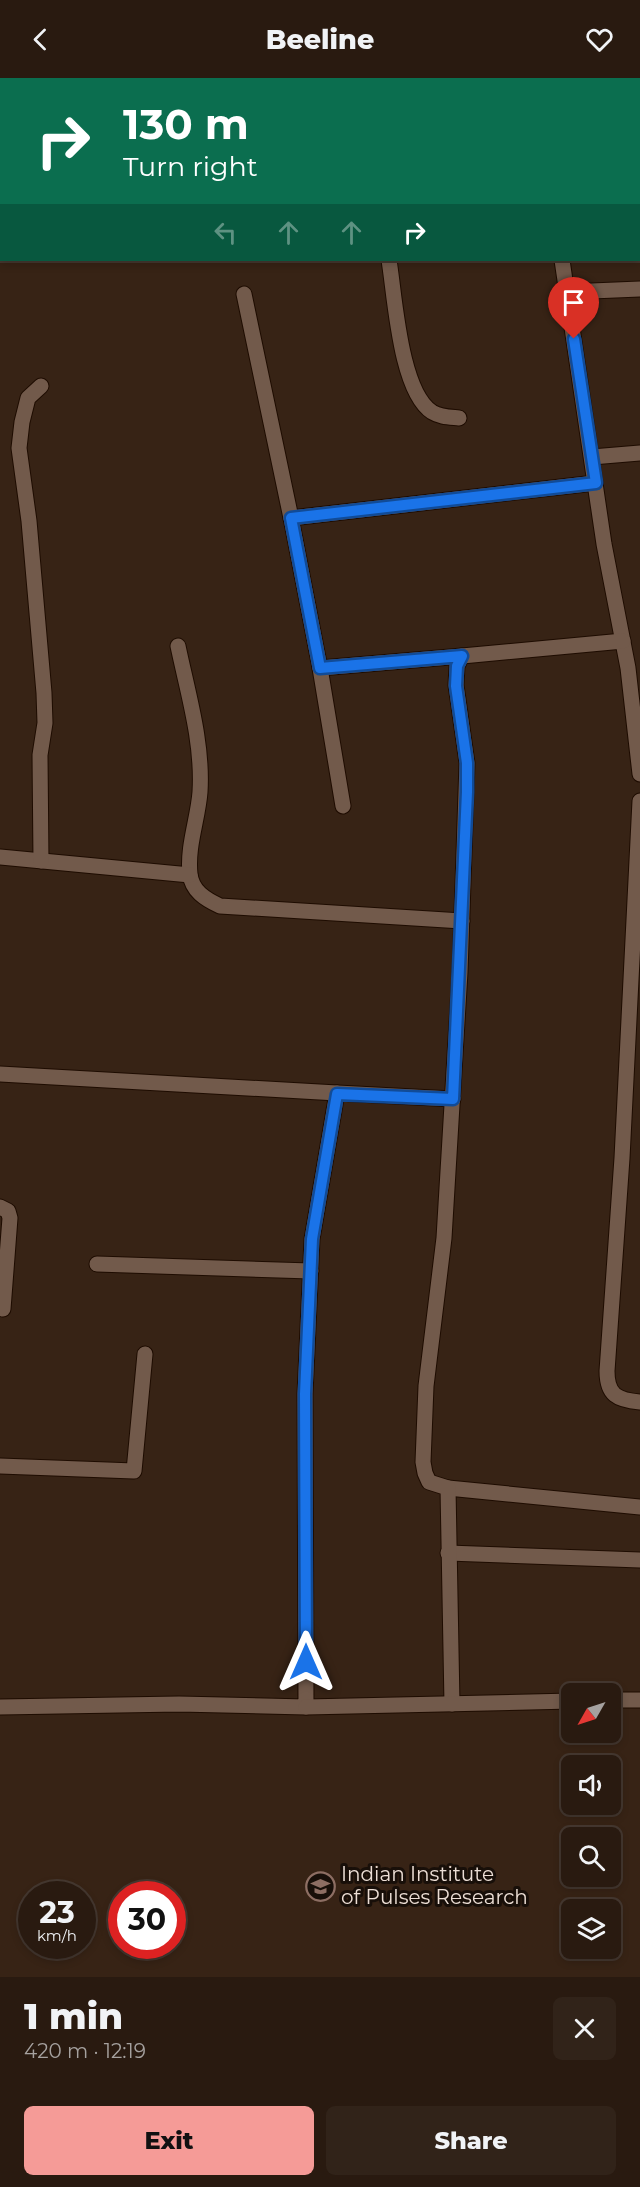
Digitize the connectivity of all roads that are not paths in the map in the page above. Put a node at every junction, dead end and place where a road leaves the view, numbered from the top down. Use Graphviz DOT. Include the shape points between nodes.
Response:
graph roads {
  1 [pos="389,261"];
  2 [pos="562,261"];
  3 [pos="640,289"];
  4 [pos="567,292"];
  5 [pos="244,294"];
  6 [pos="41,386"];
  7 [pos="459,418"];
  8 [pos="640,453"];
  9 [pos="592,457"];
  10 [pos="596,483"];
  11 [pos="291,518"];
  12 [pos="623,641"];
  13 [pos="178,646"];
  14 [pos="462,656"];
  15 [pos="320,668"];
  16 [pos="640,774"];
  17 [pos="640,801"];
  18 [pos="343,806"];
  19 [pos="0,857"];
  20 [pos="41,861"];
  21 [pos="190,875"];
  22 [pos="462,921"];
  23 [pos="0,1074"];
  24 [pos="337,1094"];
  25 [pos="453,1099"];
  26 [pos="0,1207"];
  27 [pos="97,1264"];
  28 [pos="310,1271"];
  29 [pos="3,1309"];
  30 [pos="145,1354"];
  31 [pos="640,1402"];
  32 [pos="0,1466"];
  33 [pos="448,1488"];
  34 [pos="640,1507"];
  35 [pos="448,1553"];
  36 [pos="640,1560"];
  37 [pos="621,1700"];
  38 [pos="640,1700"];
  39 [pos="561,1701"];
  40 [pos="452,1704"];
  41 [pos="0,1707"];
  42 [pos="306,1707"];
  1 -- 7 [label="street" via="411,385 432,412"];
  2 -- 4 [label="street"];
  3 -- 4 [label="street"];
  4 -- 9 [label="street"];
  5 -- 11 [label="street"];
  6 -- 20 [label="street" via="28,398 19,448 44,693"];
  8 -- 9 [label="street"];
  9 -- 10 [label="street"];
  10 -- 11 [label="street"];
  10 -- 12 [label="street"];
  11 -- 15 [label="street"];
  12 -- 14 [label="street"];
  12 -- 16 [label="street"];
  13 -- 21 [label="street" via="197,729 199,761 200,790 190,847"];
  14 -- 15 [label="street"];
  14 -- 22 [label="street" via="456,686 467,763"];
  15 -- 18 [label="street"];
  17 -- 31 [label="street" via="607,1371 610,1390 616,1396"];
  19 -- 20 [label="street"];
  20 -- 21 [label="street"];
  21 -- 22 [label="street" via="196,890 220,906"];
  22 -- 25 [label="street"];
  23 -- 24 [label="street"];
  24 -- 25 [label="street"];
  24 -- 28 [label="street"];
  25 -- 33 [label="street" via="444,1238 426,1386 423,1461 429,1482"];
  26 -- 29 [label="street" via="8,1211 10,1218"];
  27 -- 28 [label="street"];
  28 -- 42 [label="street" via="305,1394"];
  30 -- 32 [label="street" via="134,1471"];
  33 -- 34 [label="street"];
  33 -- 35 [label="street"];
  35 -- 36 [label="street"];
  35 -- 40 [label="street"];
  37 -- 38 [label="street"];
  39 -- 40 [label="street"];
  40 -- 42 [label="street"];
  41 -- 42 [label="street"];
}
